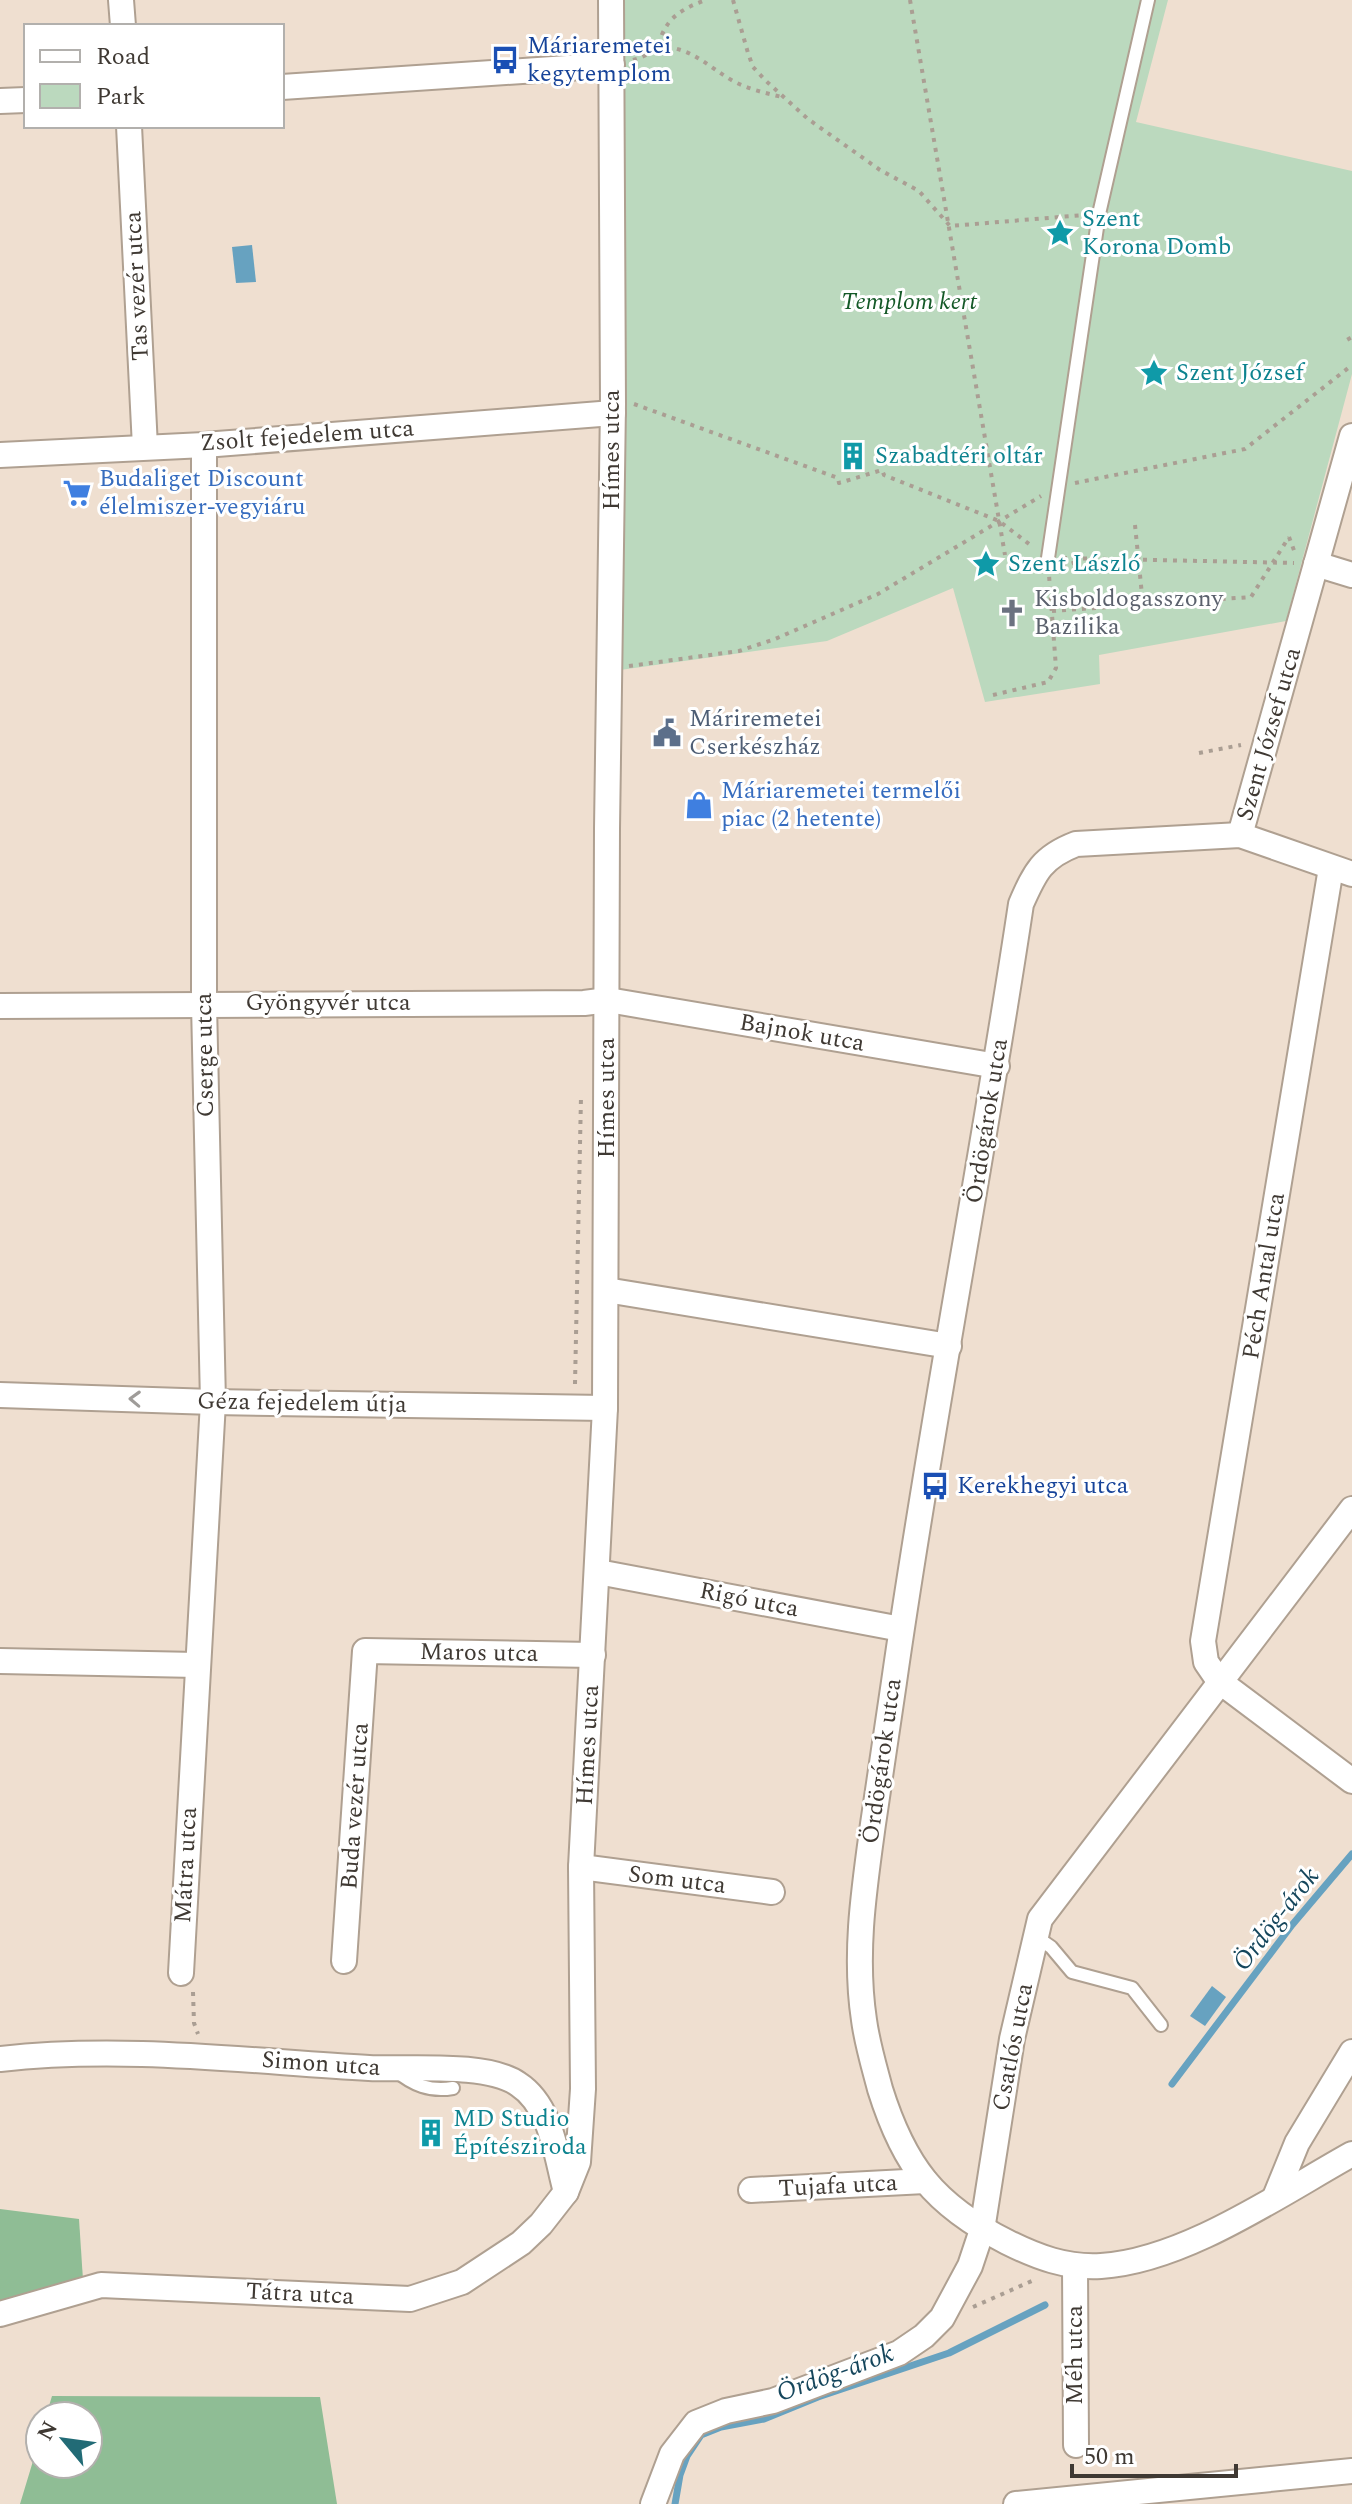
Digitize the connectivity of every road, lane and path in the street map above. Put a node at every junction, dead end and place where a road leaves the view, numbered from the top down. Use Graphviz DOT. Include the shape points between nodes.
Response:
graph roads {
  1 [pos="121,0"];
  2 [pos="611,0"];
  3 [pos="706,0"];
  4 [pos="733,0"];
  5 [pos="910,0"];
  6 [pos="1148,0"];
  7 [pos="123,24"];
  8 [pos="657,47"];
  9 [pos="612,65"];
  10 [pos="284,87"];
  11 [pos="784,97"];
  12 [pos="24,100"];
  13 [pos="0,101"];
  14 [pos="129,128"];
  15 [pos="1099,214"];
  16 [pos="950,226"];
  17 [pos="1348,337"];
  18 [pos="1352,344"];
  19 [pos="1352,365"];
  20 [pos="624,409"];
  21 [pos="1352,436"];
  22 [pos="204,445"];
  23 [pos="145,447"];
  24 [pos="0,455"];
  25 [pos="1056,487"];
  26 [pos="999,521"];
  27 [pos="1135,525"];
  28 [pos="1289,537"];
  29 [pos="1005,555"];
  30 [pos="1048,558"];
  31 [pos="1138,560"];
  32 [pos="1273,563"];
  33 [pos="1316,564"];
  34 [pos="1352,575"];
  35 [pos="1143,605"];
  36 [pos="1052,611"];
  37 [pos="610,669"];
  38 [pos="993,695"];
  39 [pos="1267,742"];
  40 [pos="1199,753"];
  41 [pos="1240,835"];
  42 [pos="1042,863"];
  43 [pos="1342,871"];
  44 [pos="608,1000"];
  45 [pos="204,1004"];
  46 [pos="0,1006"];
  47 [pos="997,1066"];
  48 [pos="581,1096"];
  49 [pos="606,1290"];
  50 [pos="949,1346"];
  51 [pos="0,1395"];
  52 [pos="213,1402"];
  53 [pos="575,1407"];
  54 [pos="605,1408"];
  55 [pos="1352,1509"];
  56 [pos="598,1572"];
  57 [pos="901,1629"];
  58 [pos="365,1651"];
  59 [pos="593,1655"];
  60 [pos="0,1661"];
  61 [pos="197,1665"];
  62 [pos="1219,1681"];
  63 [pos="1352,1781"];
  64 [pos="581,1867"];
  65 [pos="772,1892"];
  66 [pos="1035,1936"];
  67 [pos="344,1961"];
  68 [pos="181,1973"];
  69 [pos="1161,2025"];
  70 [pos="1352,2052"];
  71 [pos="207,2055"];
  72 [pos="0,2059"];
  73 [pos="392,2068"];
  74 [pos="453,2088"];
  75 [pos="1352,2154"];
  76 [pos="925,2181"];
  77 [pos="751,2190"];
  78 [pos="566,2192"];
  79 [pos="1275,2197"];
  80 [pos="982,2230"];
  81 [pos="1075,2266"];
  82 [pos="1036,2279"];
  83 [pos="0,2314"];
  84 [pos="942,2318"];
  85 [pos="1076,2445"];
  86 [pos="1352,2471"];
  87 [pos="653,2504"];
  88 [pos="1016,2504"];
  1 -- 7 [label="street"];
  2 -- 9 [label="street, Hímes utca"];
  3 -- 8 [label="path" via="671,20"];
  4 -- 11 [label="path" via="753,67"];
  5 -- 16 [label="path"];
  6 -- 15 [label="lane"];
  8 -- 9 [label="path"];
  8 -- 11 [label="path" via="686,51 754,90"];
  9 -- 10 [label="street"];
  9 -- 20 [label="street, Hímes utca"];
  11 -- 16 [label="path" via="880,170 919,191"];
  12 -- 13 [label="street"];
  14 -- 23 [label="street, Tas vezér utca"];
  15 -- 16 [label="path"];
  15 -- 25 [label="lane"];
  16 -- 26 [label="path"];
  17 -- 18 [label="path"];
  19 -- 25 [label="path" via="1245,449"];
  20 -- 22 [label="street, Zsolt fejedelem utca"];
  20 -- 26 [label="path" via="838,478 839,483 882,470"];
  20 -- 37 [label="street, Hímes utca"];
  21 -- 33 [label="street, Szent József utca"];
  22 -- 23 [label="street, Zsolt fejedelem utca"];
  22 -- 45 [label="street, Cserge utca"];
  23 -- 24 [label="street, Zsolt fejedelem utca"];
  25 -- 26 [label="path"];
  25 -- 30 [label="lane"];
  26 -- 29 [label="path"];
  26 -- 30 [label="path"];
  26 -- 37 [label="path" via="878,594 775,639 739,651"];
  27 -- 31 [label="path"];
  28 -- 32 [label="path"];
  30 -- 31 [label="path"];
  30 -- 36 [label="path"];
  31 -- 32 [label="path"];
  31 -- 35 [label="path"];
  32 -- 33 [label="path"];
  32 -- 35 [label="path" via="1251,597"];
  33 -- 34 [label="street"];
  33 -- 39 [label="street, Szent József utca"];
  35 -- 36 [label="path"];
  36 -- 38 [label="path" via="1056,668 1048,682"];
  37 -- 44 [label="street, Hímes utca"];
  39 -- 40 [label="path"];
  39 -- 41 [label="street, Szent József utca"];
  41 -- 42 [label="street, Szent József utca" via="1076,844"];
  41 -- 43 [label="street"];
  42 -- 47 [label="street, Ördögárok utca" via="1021,904"];
  43 -- 62 [label="street, Péch Antal utca" via="1203,1641 1206,1662"];
  44 -- 45 [label="street, Gyöngyvér utca"];
  44 -- 47 [label="street, Bajnok utca"];
  44 -- 49 [label="street, Hímes utca"];
  45 -- 46 [label="street, Gyöngyvér utca"];
  45 -- 52 [label="street, Cserge utca"];
  47 -- 50 [label="street, Ördögárok utca"];
  48 -- 53 [label="path"];
  49 -- 50 [label="street"];
  49 -- 54 [label="street, Hímes utca"];
  50 -- 57 [label="street, Ördögárok utca"];
  52 -- 51 [label="street, Géza fejedelem útja, one-way"];
  52 -- 53 [label="street, Géza fejedelem útja"];
  52 -- 61 [label="street, Cserge utca"];
  53 -- 54 [label="street, Géza fejedelem útja"];
  54 -- 56 [label="street, Hímes utca"];
  55 -- 62 [label="street, Csatlós utca"];
  56 -- 57 [label="street, Rigó utca"];
  56 -- 59 [label="street, Hímes utca"];
  57 -- 76 [label="street, Ördögárok utca" via="862,1904 860,1977 868,2045 889,2115 907,2157"];
  58 -- 59 [label="street, Maros utca"];
  58 -- 67 [label="street, Buda vezér utca"];
  59 -- 64 [label="street, Hímes utca"];
  60 -- 61 [label="street"];
  61 -- 68 [label="street, Mátra utca"];
  62 -- 63 [label="street"];
  62 -- 66 [label="street, Csatlós utca" via="1040,1919"];
  64 -- 65 [label="street, Som utca"];
  64 -- 78 [label="street, Hímes utca" via="583,2089 578,2162"];
  66 -- 69 [label="lane" via="1072,1972 1132,1988"];
  66 -- 80 [label="street, Csatlós utca" via="1012,2039"];
  68 -- 71 [label="path" via="192,1977 194,2023"];
  70 -- 79 [label="street" via="1297,2143"];
  71 -- 72 [label="street, Simon utca"];
  71 -- 73 [label="street, Simon utca"];
  73 -- 74 [label="lane" via="435,2091"];
  73 -- 78 [label="street, Simon utca" via="464,2070 518,2083 536,2100 547,2122"];
  75 -- 79 [label="street, Ördögárok utca"];
  76 -- 77 [label="street, Tujafa utca"];
  76 -- 80 [label="street, Ördögárok utca"];
  78 -- 83 [label="street, Tátra utca" via="541,2224 494,2263 462,2282 410,2299 101,2285"];
  79 -- 81 [label="street, Ördögárok utca" via="1171,2249 1124,2263"];
  80 -- 81 [label="street, Ördögárok utca" via="1055,2263"];
  80 -- 84 [label="street, Csatlós utca"];
  81 -- 85 [label="street, Méh utca"];
  82 -- 84 [label="path"];
  84 -- 87 [label="street, Csatlós utca" via="899,2353 773,2401 696,2423 672,2454"];
  86 -- 88 [label="street"];
}
